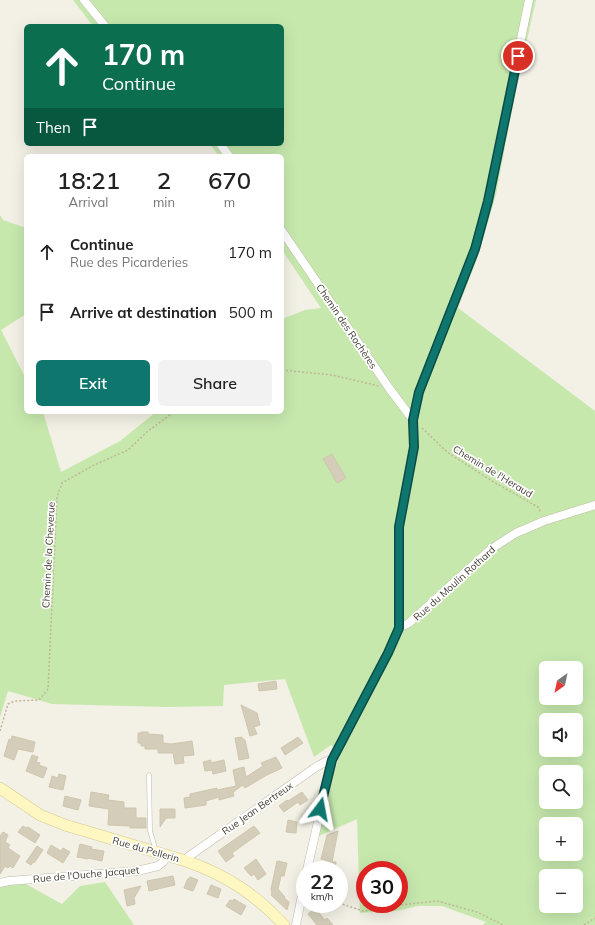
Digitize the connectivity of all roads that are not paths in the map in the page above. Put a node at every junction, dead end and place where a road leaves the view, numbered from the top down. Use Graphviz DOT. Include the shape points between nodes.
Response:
graph roads {
  1 [pos="84,0"];
  2 [pos="529,0"];
  3 [pos="103,24"];
  4 [pos="284,234"];
  5 [pos="413,420"];
  6 [pos="595,505"];
  7 [pos="399,628"];
  8 [pos="332,760"];
  9 [pos="148,775"];
  10 [pos="0,788"];
  11 [pos="162,854"];
  12 [pos="186,861"];
  13 [pos="309,861"];
  14 [pos="0,883"];
  15 [pos="298,913"];
  16 [pos="284,925"];
  17 [pos="296,925"];
  1 -- 3 [label="street"];
  2 -- 5 [label="street" via="488,201 475,249 419,392"];
  4 -- 5 [label="street, Chemin des Rochères"];
  5 -- 7 [label="street" via="414,447 399,527"];
  6 -- 7 [label="street, Rue du Moulin Rothard" via="516,533 491,549 409,623"];
  7 -- 8 [label="street"];
  8 -- 12 [label="street, Rue Jean Bertreux" via="316,767 188,857"];
  8 -- 13 [label="street"];
  9 -- 11 [label="lane" via="150,830"];
  10 -- 11 [label="main road, Rue du Pellerin" via="40,815"];
  11 -- 12 [label="main road, Rue du Pellerin"];
  11 -- 14 [label="street, Rue de l'Ouche Jacquet" via="163,862 158,866 137,871"];
  12 -- 16 [label="main road, Rue du Pellerin" via="239,886"];
  15 -- 17 [label="street"];
}
